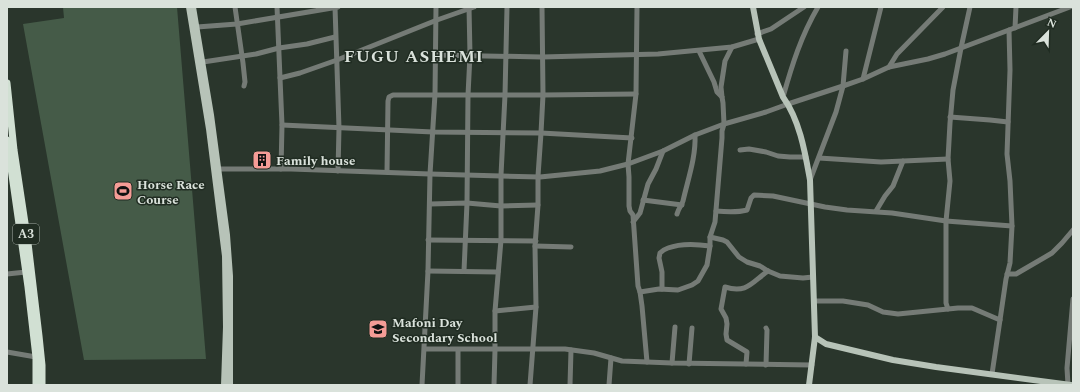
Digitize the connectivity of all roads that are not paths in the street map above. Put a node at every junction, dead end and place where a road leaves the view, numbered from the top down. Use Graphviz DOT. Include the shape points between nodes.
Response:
graph roads {
  1 [pos="189,7"];
  2 [pos="193,7"];
  3 [pos="235,7"];
  4 [pos="277,7"];
  5 [pos="336,7"];
  6 [pos="436,7"];
  7 [pos="507,7"];
  8 [pos="542,7"];
  9 [pos="637,7"];
  10 [pos="753,7"];
  11 [pos="804,7"];
  12 [pos="818,7"];
  13 [pos="881,7"];
  14 [pos="943,7"];
  15 [pos="970,7"];
  16 [pos="1016,7"];
  17 [pos="1070,7"];
  18 [pos="471,8"];
  19 [pos="278,17"];
  20 [pos="437,20"];
  21 [pos="237,24"];
  22 [pos="197,27"];
  23 [pos="1015,28"];
  24 [pos="1009,30"];
  25 [pos="335,37"];
  26 [pos="758,37"];
  27 [pos="279,48"];
  28 [pos="732,48"];
  29 [pos="961,48"];
  30 [pos="699,51"];
  31 [pos="846,51"];
  32 [pos="636,54"];
  33 [pos="435,55"];
  34 [pos="470,55"];
  35 [pos="506,56"];
  36 [pos="242,57"];
  37 [pos="542,57"];
  38 [pos="337,60"];
  39 [pos="203,62"];
  40 [pos="889,67"];
  41 [pos="280,78"];
  42 [pos="863,79"];
  43 [pos="7,83"];
  44 [pos="244,86"];
  45 [pos="844,86"];
  46 [pos="435,94"];
  47 [pos="636,94"];
  48 [pos="468,95"];
  49 [pos="505,96"];
  50 [pos="543,96"];
  51 [pos="722,97"];
  52 [pos="783,97"];
  53 [pos="788,104"];
  54 [pos="950,117"];
  55 [pos="1008,122"];
  56 [pos="9,124"];
  57 [pos="724,124"];
  58 [pos="282,125"];
  59 [pos="339,128"];
  60 [pos="388,130"];
  61 [pos="433,132"];
  62 [pos="468,132"];
  63 [pos="503,133"];
  64 [pos="541,134"];
  65 [pos="695,135"];
  66 [pos="632,138"];
  67 [pos="7,140"];
  68 [pos="740,150"];
  69 [pos="663,151"];
  70 [pos="806,157"];
  71 [pos="819,158"];
  72 [pos="948,159"];
  73 [pos="903,161"];
  74 [pos="628,164"];
  75 [pos="219,169"];
  76 [pos="281,169"];
  77 [pos="338,171"];
  78 [pos="387,172"];
  79 [pos="430,174"];
  80 [pos="467,175"];
  81 [pos="501,176"];
  82 [pos="538,176"];
  83 [pos="810,180"];
  84 [pos="643,200"];
  85 [pos="467,203"];
  86 [pos="430,204"];
  87 [pos="812,204"];
  88 [pos="538,205"];
  89 [pos="682,205"];
  90 [pos="501,206"];
  91 [pos="716,210"];
  92 [pos="876,211"];
  93 [pos="677,214"];
  94 [pos="946,221"];
  95 [pos="634,222"];
  96 [pos="1012,226"];
  97 [pos="1073,230"];
  98 [pos="710,237"];
  99 [pos="428,240"];
  100 [pos="501,240"];
  101 [pos="464,241"];
  102 [pos="536,244"];
  103 [pos="710,246"];
  104 [pos="571,247"];
  105 [pos="428,271"];
  106 [pos="768,271"];
  107 [pos="26,272"];
  108 [pos="464,272"];
  109 [pos="498,272"];
  110 [pos="7,274"];
  111 [pos="1008,274"];
  112 [pos="814,277"];
  113 [pos="662,289"];
  114 [pos="640,292"];
  115 [pos="1073,299"];
  116 [pos="814,301"];
  117 [pos="536,307"];
  118 [pos="948,309"];
  119 [pos="495,311"];
  120 [pos="1000,320"];
  121 [pos="675,327"];
  122 [pos="692,328"];
  123 [pos="766,328"];
  124 [pos="815,337"];
  125 [pos="826,344"];
  126 [pos="425,349"];
  127 [pos="533,349"];
  128 [pos="814,349"];
  129 [pos="458,350"];
  130 [pos="495,350"];
  131 [pos="571,350"];
  132 [pos="7,352"];
  133 [pos="36,357"];
  134 [pos="611,358"];
  135 [pos="227,360"];
  136 [pos="647,362"];
  137 [pos="672,363"];
  138 [pos="689,364"];
  139 [pos="746,364"];
  140 [pos="812,364"];
  141 [pos="766,365"];
  142 [pos="992,374"];
  143 [pos="36,385"];
  144 [pos="42,385"];
  145 [pos="224,385"];
  146 [pos="230,385"];
  147 [pos="422,385"];
  148 [pos="458,385"];
  149 [pos="494,385"];
  150 [pos="530,385"];
  151 [pos="570,385"];
  152 [pos="609,385"];
  153 [pos="809,385"];
  154 [pos="1068,385"];
  155 [pos="1071,385"];
  1 -- 135 [label="main road" via="209,130 225,256"];
  2 -- 22 [label="main road"];
  3 -- 21 [label="street"];
  4 -- 19 [label="street"];
  5 -- 19 [label="street"];
  5 -- 25 [label="street"];
  6 -- 20 [label="street"];
  7 -- 35 [label="street"];
  8 -- 37 [label="street"];
  9 -- 32 [label="street"];
  10 -- 26 [label="main road"];
  11 -- 26 [label="street"];
  12 -- 52 [label="street" via="795,56"];
  13 -- 42 [label="street"];
  14 -- 40 [label="street" via="897,54"];
  15 -- 29 [label="street"];
  16 -- 23 [label="street"];
  17 -- 23 [label="street"];
  18 -- 20 [label="street"];
  18 -- 34 [label="street"];
  19 -- 21 [label="street"];
  19 -- 27 [label="street"];
  20 -- 33 [label="street"];
  20 -- 38 [label="street"];
  21 -- 22 [label="street"];
  21 -- 36 [label="street"];
  22 -- 39 [label="main road"];
  23 -- 24 [label="street"];
  24 -- 29 [label="street"];
  24 -- 55 [label="street"];
  25 -- 27 [label="street"];
  25 -- 38 [label="street"];
  26 -- 28 [label="street"];
  26 -- 52 [label="main road"];
  27 -- 36 [label="street"];
  27 -- 41 [label="street"];
  28 -- 30 [label="street"];
  28 -- 51 [label="street" via="725,60"];
  29 -- 40 [label="street" via="928,59"];
  29 -- 54 [label="street"];
  30 -- 32 [label="street"];
  30 -- 51 [label="street" via="717,92"];
  31 -- 45 [label="street"];
  32 -- 37 [label="street"];
  32 -- 47 [label="street"];
  33 -- 34 [label="street"];
  33 -- 46 [label="street"];
  34 -- 35 [label="street"];
  34 -- 48 [label="street"];
  35 -- 37 [label="street"];
  35 -- 49 [label="street"];
  36 -- 39 [label="street"];
  36 -- 44 [label="street"];
  37 -- 50 [label="street"];
  38 -- 41 [label="street"];
  38 -- 59 [label="street"];
  39 -- 75 [label="main road"];
  40 -- 42 [label="street"];
  41 -- 58 [label="street"];
  42 -- 45 [label="street"];
  43 -- 56 [label="highway, A3"];
  45 -- 53 [label="street"];
  45 -- 71 [label="street"];
  46 -- 48 [label="street"];
  46 -- 60 [label="street" via="389,96"];
  46 -- 61 [label="street"];
  47 -- 50 [label="street"];
  47 -- 66 [label="street"];
  48 -- 49 [label="street"];
  48 -- 62 [label="street"];
  49 -- 50 [label="street"];
  49 -- 63 [label="street"];
  50 -- 64 [label="street"];
  51 -- 57 [label="street"];
  52 -- 53 [label="main road"];
  53 -- 57 [label="street"];
  53 -- 70 [label="main road"];
  54 -- 55 [label="street"];
  54 -- 72 [label="street"];
  55 -- 96 [label="street" via="1007,154"];
  56 -- 144 [label="highway, A3" via="28,243"];
  57 -- 65 [label="street"];
  57 -- 91 [label="street"];
  58 -- 59 [label="street"];
  58 -- 76 [label="street"];
  59 -- 60 [label="street"];
  59 -- 77 [label="street"];
  60 -- 61 [label="street"];
  60 -- 78 [label="street"];
  61 -- 62 [label="street"];
  61 -- 79 [label="street"];
  62 -- 63 [label="street"];
  62 -- 80 [label="street"];
  63 -- 64 [label="street"];
  63 -- 81 [label="street"];
  64 -- 66 [label="street"];
  64 -- 82 [label="street"];
  65 -- 69 [label="street"];
  65 -- 89 [label="street"];
  66 -- 74 [label="street"];
  67 -- 107 [label="highway, A3"];
  68 -- 70 [label="street"];
  69 -- 74 [label="street"];
  69 -- 84 [label="street"];
  70 -- 83 [label="main road"];
  71 -- 73 [label="street"];
  71 -- 83 [label="street"];
  72 -- 73 [label="street"];
  72 -- 94 [label="street" via="950,180"];
  73 -- 92 [label="street" via="893,186"];
  74 -- 82 [label="street" via="600,170"];
  74 -- 95 [label="street" via="629,206"];
  75 -- 76 [label="street"];
  75 -- 135 [label="main road" via="229,258"];
  76 -- 77 [label="street"];
  77 -- 78 [label="street"];
  78 -- 79 [label="street"];
  79 -- 80 [label="street"];
  79 -- 86 [label="street"];
  80 -- 81 [label="street"];
  80 -- 85 [label="street"];
  81 -- 82 [label="street"];
  81 -- 90 [label="street"];
  82 -- 88 [label="street"];
  83 -- 87 [label="main road"];
  84 -- 89 [label="street"];
  84 -- 95 [label="street" via="640,213"];
  85 -- 86 [label="street"];
  85 -- 90 [label="street"];
  85 -- 101 [label="street"];
  86 -- 99 [label="street"];
  87 -- 91 [label="street" via="754,195 747,210"];
  87 -- 92 [label="street" via="847,210"];
  87 -- 112 [label="main road"];
  88 -- 90 [label="street"];
  88 -- 102 [label="street"];
  89 -- 93 [label="street"];
  90 -- 100 [label="street"];
  91 -- 98 [label="street"];
  92 -- 94 [label="street"];
  94 -- 96 [label="street"];
  94 -- 118 [label="street"];
  95 -- 114 [label="street"];
  96 -- 111 [label="street"];
  97 -- 111 [label="street" via="1052,253 1016,274"];
  98 -- 103 [label="street"];
  98 -- 106 [label="street" via="727,242 739,257"];
  99 -- 101 [label="street"];
  99 -- 105 [label="street"];
  100 -- 101 [label="street"];
  100 -- 102 [label="street"];
  100 -- 109 [label="street"];
  101 -- 108 [label="street"];
  102 -- 104 [label="street"];
  102 -- 117 [label="street"];
  103 -- 113 [label="street" via="707,266 698,281 678,290"];
  103 -- 113 [label="street" via="689,244 667,248 660,253"];
  105 -- 108 [label="street"];
  105 -- 126 [label="street"];
  106 -- 112 [label="street" via="780,276"];
  106 -- 139 [label="street" via="743,289 726,287 721,309 726,318 726,337 747,352"];
  107 -- 110 [label="street"];
  107 -- 133 [label="highway, A3"];
  108 -- 109 [label="street"];
  109 -- 119 [label="street"];
  111 -- 120 [label="street"];
  112 -- 116 [label="main road"];
  113 -- 114 [label="street"];
  114 -- 136 [label="street"];
  115 -- 154 [label="street"];
  116 -- 118 [label="street" via="843,301 898,314"];
  116 -- 124 [label="main road"];
  117 -- 119 [label="street"];
  117 -- 127 [label="street"];
  118 -- 120 [label="street" via="972,308"];
  119 -- 130 [label="street"];
  120 -- 142 [label="street"];
  121 -- 137 [label="street"];
  122 -- 138 [label="street"];
  123 -- 141 [label="street"];
  124 -- 125 [label="main road"];
  124 -- 128 [label="main road"];
  125 -- 128 [label="main road"];
  125 -- 142 [label="main road" via="893,360"];
  126 -- 129 [label="street"];
  126 -- 147 [label="street"];
  127 -- 130 [label="street"];
  127 -- 131 [label="street"];
  127 -- 150 [label="street"];
  128 -- 140 [label="main road"];
  129 -- 130 [label="street"];
  129 -- 148 [label="street"];
  130 -- 149 [label="street"];
  131 -- 134 [label="street"];
  131 -- 151 [label="street"];
  132 -- 133 [label="street"];
  133 -- 143 [label="highway, A3"];
  134 -- 136 [label="street"];
  134 -- 152 [label="street"];
  135 -- 145 [label="main road"];
  135 -- 146 [label="main road"];
  136 -- 137 [label="street"];
  137 -- 138 [label="street"];
  138 -- 139 [label="street"];
  139 -- 141 [label="street"];
  140 -- 141 [label="street"];
  140 -- 153 [label="main road"];
  142 -- 154 [label="main road"];
  154 -- 155 [label="main road"];
}
